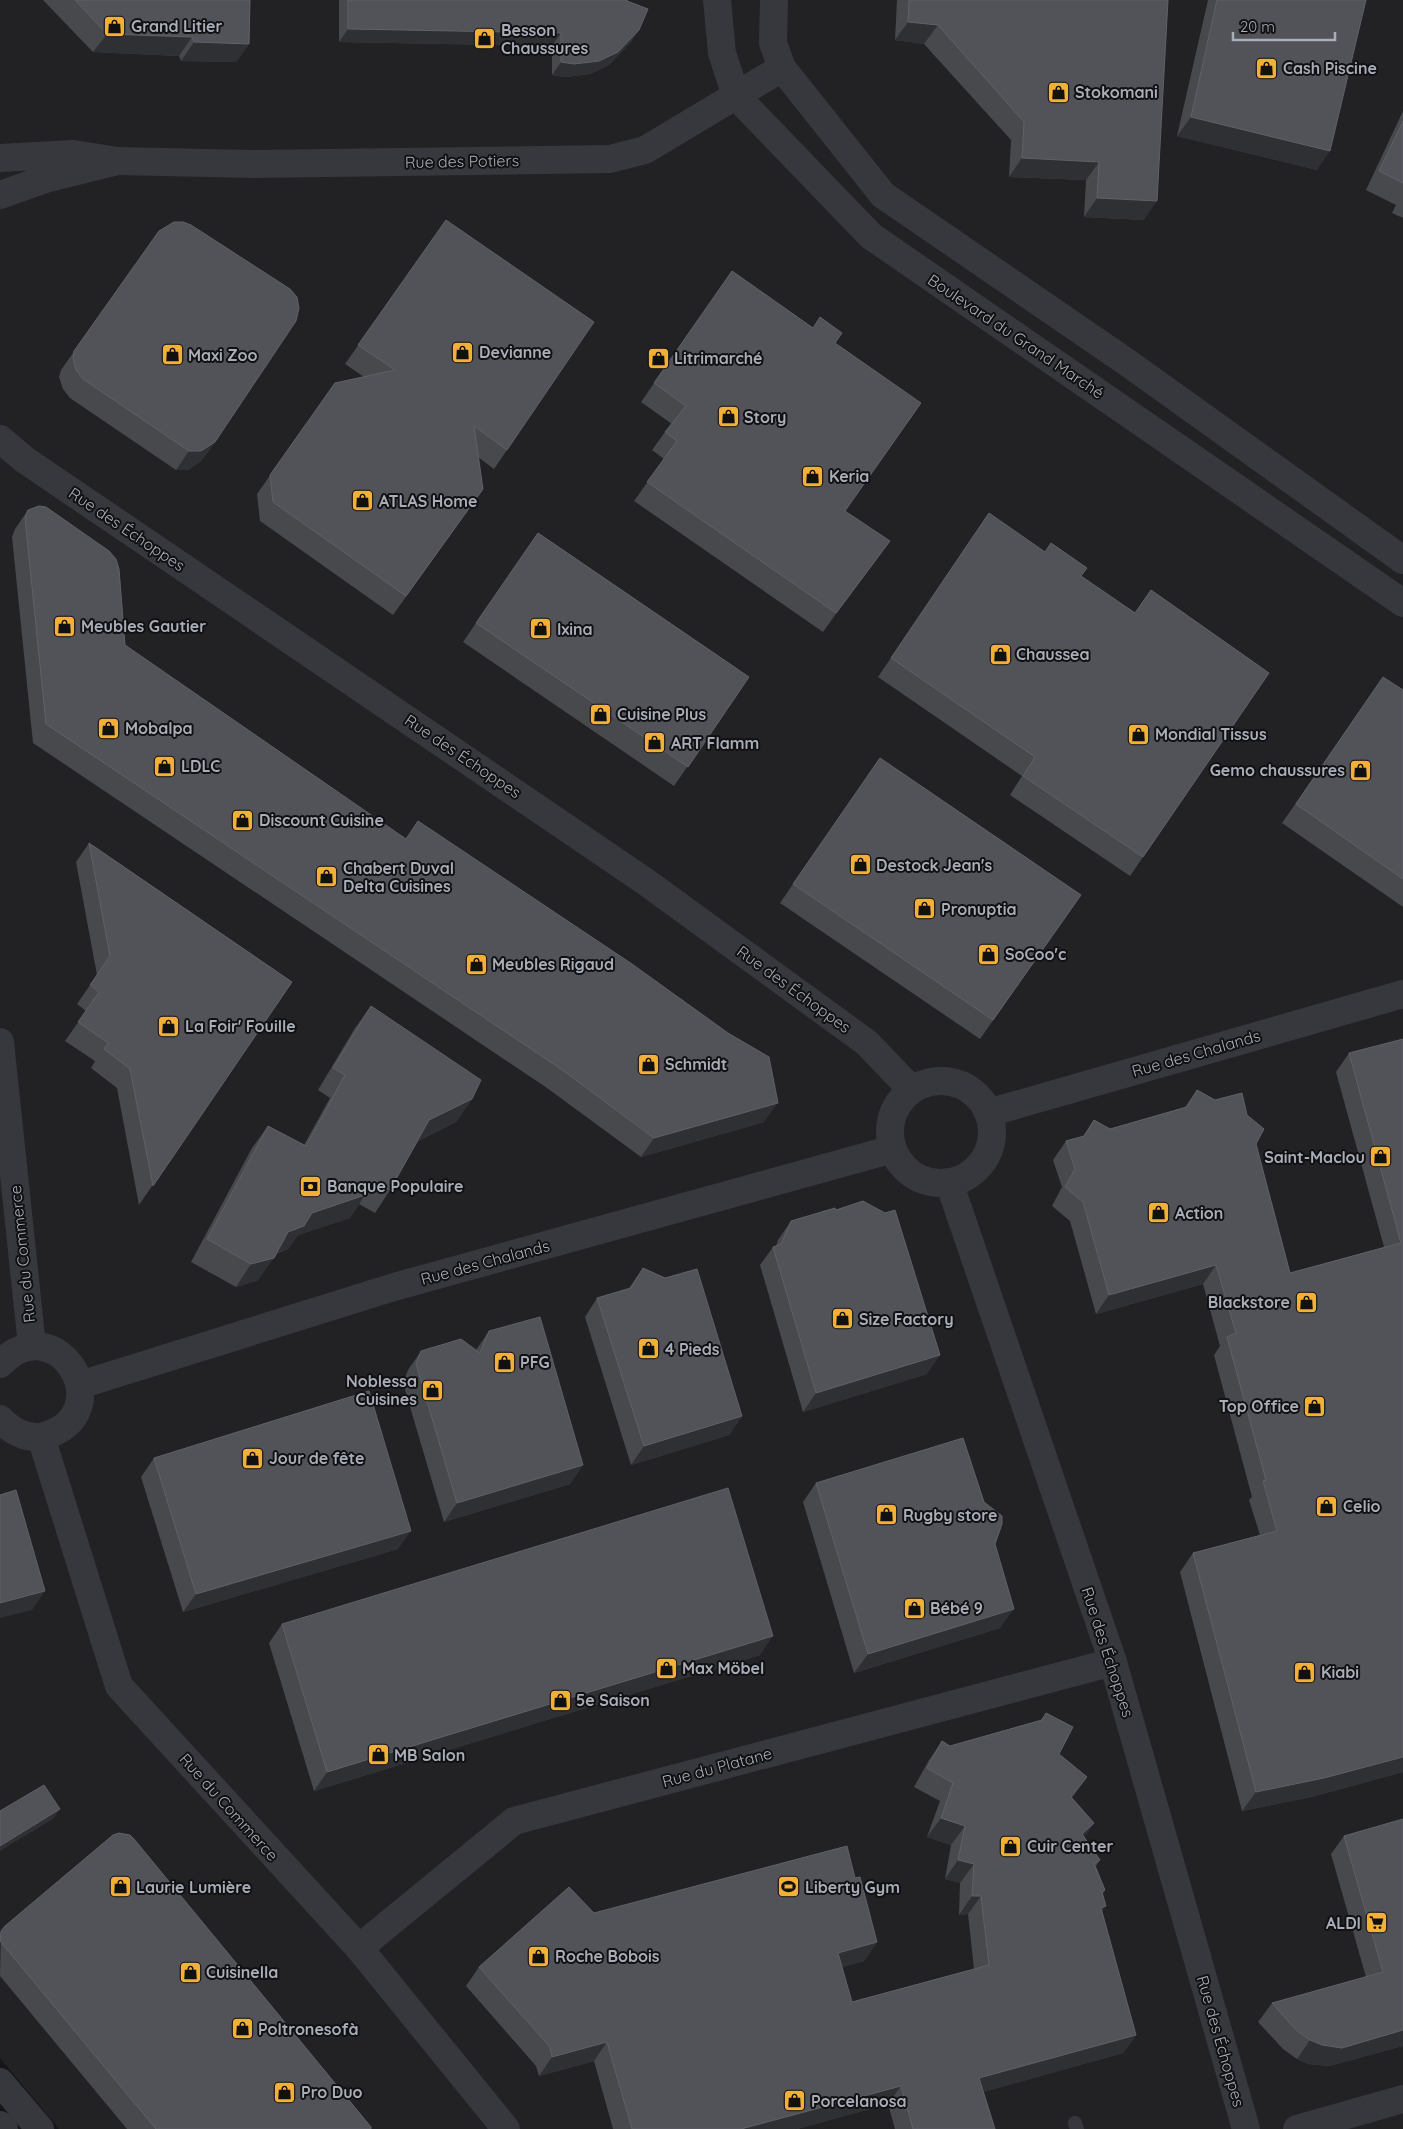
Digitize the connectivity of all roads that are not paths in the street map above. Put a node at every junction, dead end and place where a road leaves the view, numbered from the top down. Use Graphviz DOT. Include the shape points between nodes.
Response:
graph roads {
  1 [pos="717,0"];
  2 [pos="757,0"];
  3 [pos="774,0"];
  4 [pos="777,55"];
  5 [pos="736,96"];
  6 [pos="0,158"];
  7 [pos="118,161"];
  8 [pos="0,195"];
  9 [pos="0,439"];
  10 [pos="1403,560"];
  11 [pos="1403,603"];
  12 [pos="1403,994"];
  13 [pos="0,1042"];
  14 [pos="912,1090"];
  15 [pos="988,1113"];
  16 [pos="893,1149"];
  17 [pos="949,1182"];
  18 [pos="32,1346"];
  19 [pos="0,1364"];
  20 [pos="80,1385"];
  21 [pos="0,1419"];
  22 [pos="41,1436"];
  23 [pos="1113,1662"];
  24 [pos="359,1948"];
  25 [pos="0,2082"];
  26 [pos="1403,2099"];
  27 [pos="0,2124"];
  28 [pos="4,2129"];
  29 [pos="40,2129"];
  30 [pos="506,2129"];
  31 [pos="1246,2129"];
  32 [pos="1298,2129"];
  1 -- 5 [label="street, Boulevard du Grand Marché" via="722,54"];
  2 -- 4 [label="street"];
  3 -- 4 [label="street"];
  4 -- 5 [label="street, Rue des Potiers"];
  4 -- 10 [label="street" via="883,195 1128,363"];
  5 -- 7 [label="street, Rue des Potiers" via="645,150 610,159 253,164"];
  5 -- 11 [label="street, Boulevard du Grand Marché" via="871,236"];
  6 -- 7 [label="street, Rue des Potiers" via="73,154"];
  7 -- 8 [label="street, Rue des Potiers" via="45,179"];
  9 -- 14 [label="street, Rue des Échoppes" via="107,516 646,882 867,1043"];
  12 -- 15 [label="street, Rue des Chalands"];
  13 -- 18 [label="street, Rue du Commerce"];
  14 -- 15 [label="street" via="926,1083 956,1083 981,1100"];
  14 -- 16 [label="street" via="892,1116 890,1133"];
  15 -- 17 [label="street" via="991,1136 985,1157 964,1178"];
  16 -- 17 [label="street" via="915,1176 931,1182"];
  16 -- 20 [label="street, Rue des Chalands" via="394,1287"];
  17 -- 23 [label="street, Rue des Échoppes"];
  18 -- 19 [label="street" via="19,1350"];
  18 -- 20 [label="street" via="58,1352 69,1361"];
  20 -- 22 [label="street" via="76,1413 55,1432"];
  21 -- 22 [label="street" via="16,1432"];
  22 -- 24 [label="street, Rue du Commerce" via="119,1686"];
  23 -- 24 [label="street, Rue du Platane" via="514,1821"];
  23 -- 31 [label="street, Rue des Échoppes"];
  24 -- 30 [label="street, Rue du Commerce"];
  25 -- 29 [label="street"];
  26 -- 32 [label="street"];
  27 -- 28 [label="street"];
}
